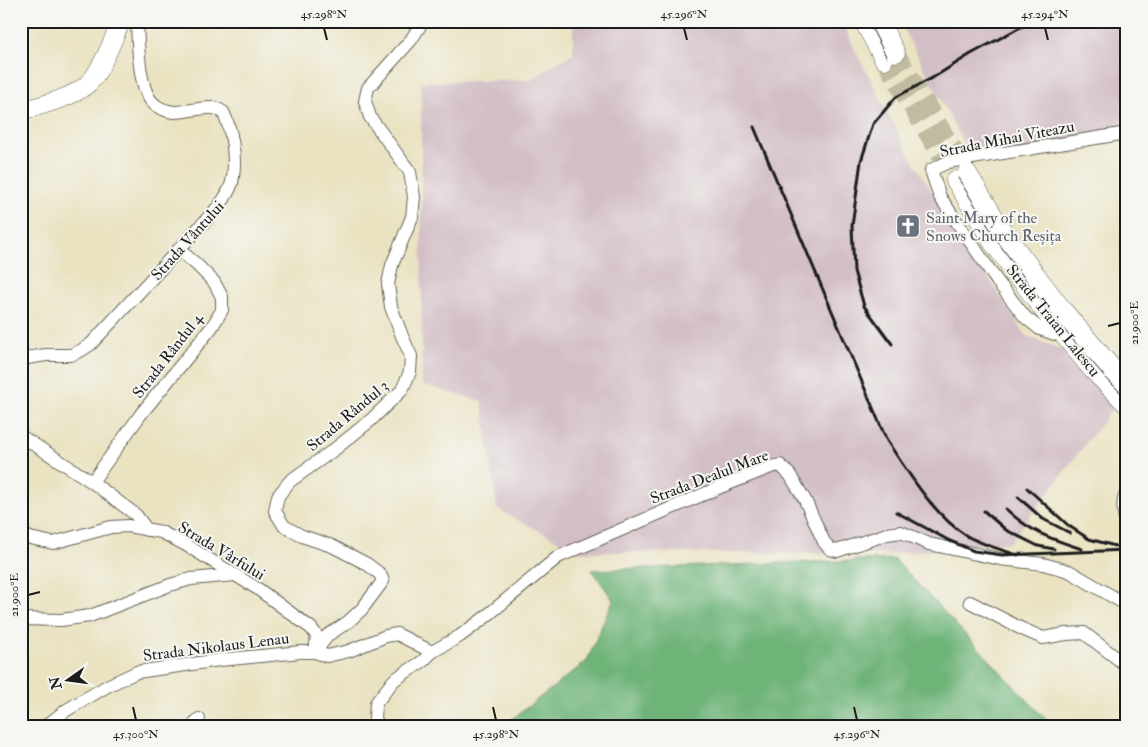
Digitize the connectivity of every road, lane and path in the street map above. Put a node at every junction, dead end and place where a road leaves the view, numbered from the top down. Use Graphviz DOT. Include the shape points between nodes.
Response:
graph roads {
  1 [pos="121,21"];
  2 [pos="137,21"];
  3 [pos="423,21"];
  4 [pos="863,21"];
  5 [pos="880,21"];
  6 [pos="21,111"];
  7 [pos="1127,133"];
  8 [pos="179,250"];
  9 [pos="1061,333"];
  10 [pos="21,359"];
  11 [pos="1127,382"];
  12 [pos="1127,405"];
  13 [pos="21,436"];
  14 [pos="92,482"];
  15 [pos="1127,492"];
  16 [pos="147,530"];
  17 [pos="1127,530"];
  18 [pos="21,534"];
  19 [pos="235,576"];
  20 [pos="970,602"];
  21 [pos="1127,605"];
  22 [pos="21,619"];
  23 [pos="426,650"];
  24 [pos="315,652"];
  25 [pos="1127,666"];
  26 [pos="46,726"];
  27 [pos="378,726"];
  1 -- 6 [label="main road" via="101,66 89,83 72,95"];
  2 -- 8 [label="street, Strada Vântului" via="141,70 145,90 152,102 174,112 213,108 224,112 229,123 233,177 229,190 220,205"];
  3 -- 24 [label="street, Strada Rândul 3" via="411,40 368,88 365,101 370,117 410,172 414,197 412,218 392,265 388,284 391,307 412,356 410,372 402,390 377,414 290,481 278,496 275,511 284,526 367,564 380,574 383,581 362,608 328,635"];
  4 -- 5 [label="main road" via="890,57"];
  7 -- 9 [label="street, Strada Mihai Viteazu" via="948,162 930,170 940,197 1024,316 1040,329"];
  8 -- 10 [label="street, Strada Vântului" via="92,344 71,355"];
  8 -- 14 [label="street, Strada Rândul 4" via="214,282 222,297 222,310"];
  9 -- 11 [label="main road, Strada Traian Lalescu" via="993,243 961,176 1063,310"];
  9 -- 12 [label="main road, Strada Traian Lalescu" via="1093,372"];
  13 -- 14 [label="street"];
  14 -- 16 [label="street" via="136,515"];
  15 -- 17 [label="street" via="1123,508"];
  16 -- 18 [label="street, Strada Vârfului" via="111,527 53,543"];
  16 -- 19 [label="street, Strada Vârfului" via="161,532 186,545"];
  19 -- 22 [label="street" via="184,581 90,616 61,620"];
  19 -- 24 [label="street, Strada Vârfului" via="311,628 317,636"];
  20 -- 25 [label="street" via="1043,638 1084,633"];
  21 -- 23 [label="street, Strada Dealul Mare" via="1069,571 929,544 901,532 837,551 830,549 805,500 780,465 771,466 558,557 460,636"];
  23 -- 24 [label="street, Strada Nikolaus Lenau" via="397,634 349,652 327,656"];
  23 -- 27 [label="street" via="423,661 394,680 376,703"];
  24 -- 26 [label="street, Strada Nikolaus Lenau" via="220,660 137,672 65,711"];
}
